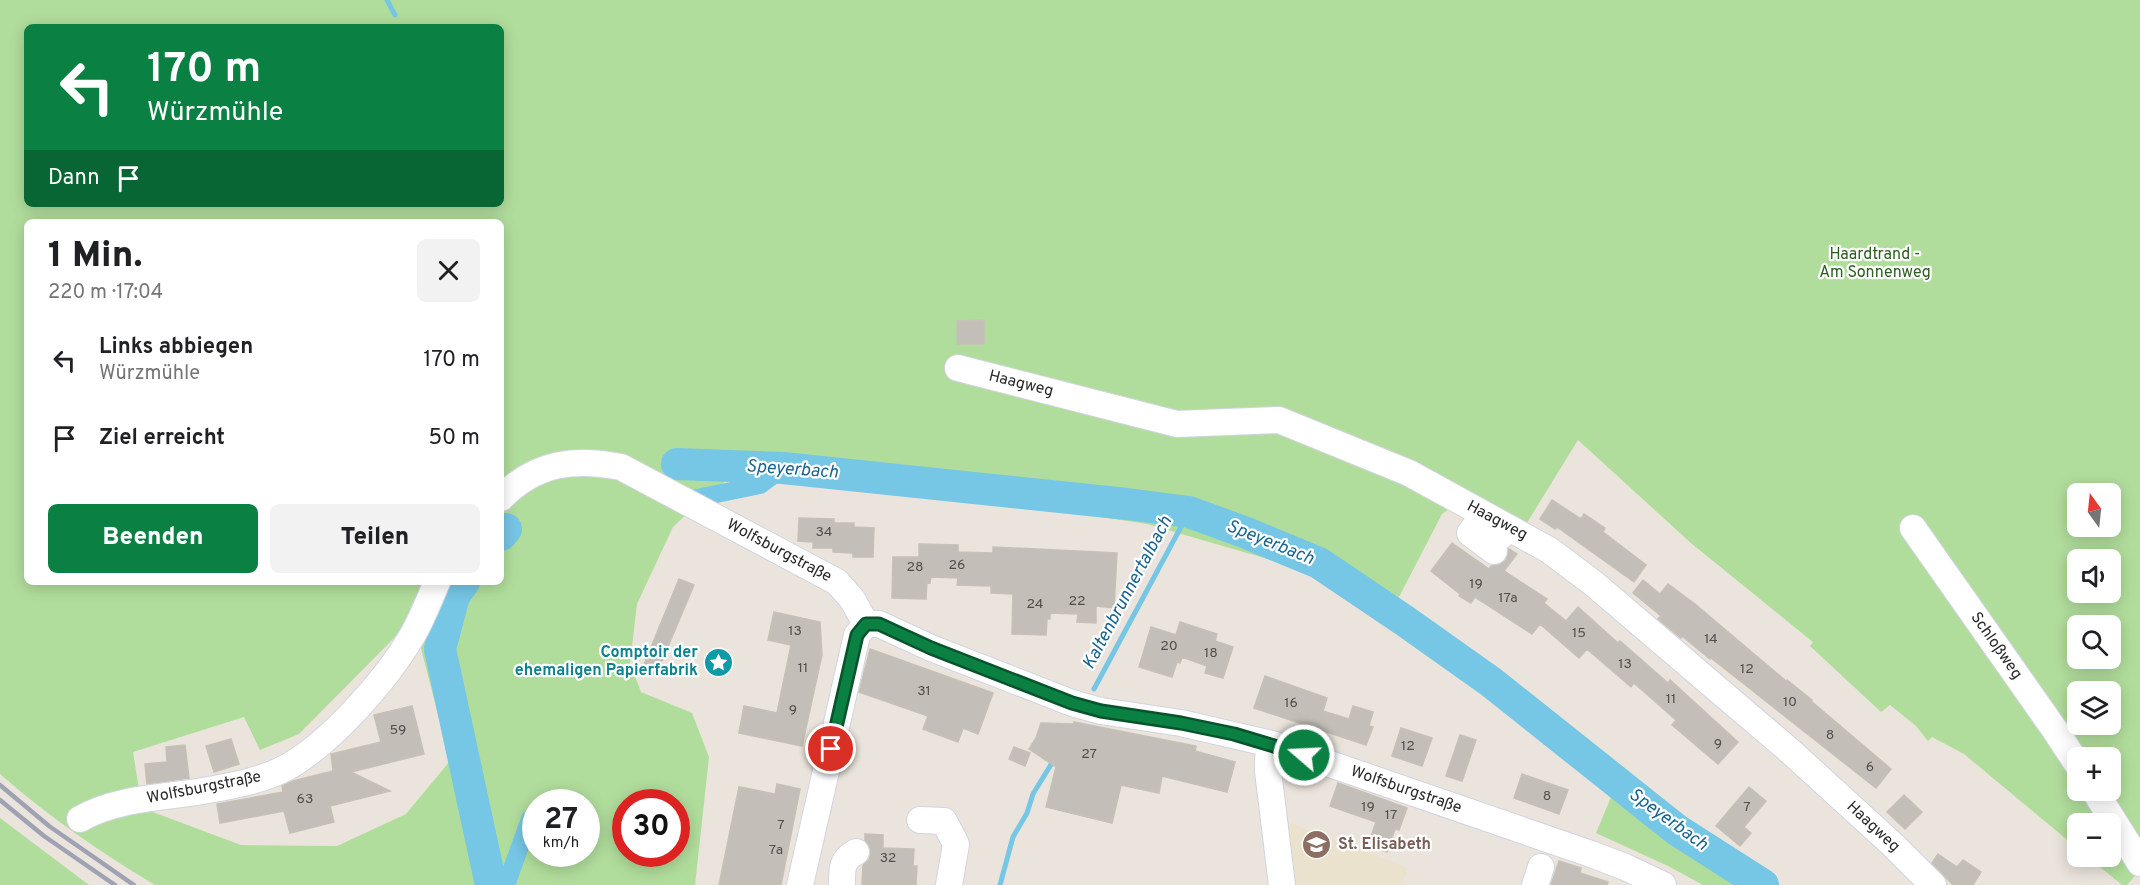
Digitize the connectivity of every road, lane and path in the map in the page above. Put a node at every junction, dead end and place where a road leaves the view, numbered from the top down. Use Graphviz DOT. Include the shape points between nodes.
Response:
graph roads {
  1 [pos="958,368"];
  2 [pos="504,495"];
  3 [pos="1913,528"];
  4 [pos="1536,542"];
  5 [pos="1494,551"];
  6 [pos="437,585"];
  7 [pos="866,624"];
  8 [pos="1272,744"];
  9 [pos="2067,748"];
  10 [pos="2101,801"];
  11 [pos="87,815"];
  12 [pos="920,820"];
  13 [pos="856,852"];
  14 [pos="2140,863"];
  15 [pos="800,885"];
  16 [pos="842,885"];
  17 [pos="949,885"];
  18 [pos="1282,885"];
  19 [pos="1663,885"];
  20 [pos="1933,885"];
  1 -- 4 [label="street, Haagweg" via="1177,424 1279,420 1409,473"];
  2 -- 7 [label="street, Wolfsburgstraße" via="550,467 586,461 621,467 837,582 859,608"];
  3 -- 9 [label="street, Schloßweg"];
  4 -- 5 [label="street" via="1517,544 1477,524 1470,533"];
  4 -- 20 [label="street, Haagweg" via="1568,562 1675,651 1790,751"];
  6 -- 11 [label="street, Wolfsburgstraße" via="399,657 346,718 290,766 241,783 122,803"];
  7 -- 8 [label="street, Wolfsburgstraße" via="879,624 1082,706"];
  7 -- 15 [label="street" via="857,635"];
  8 -- 18 [label="street" via="1268,771"];
  8 -- 19 [label="street, Wolfsburgstraße" via="1591,854"];
  10 -- 14 [label="street"];
  12 -- 17 [label="street" via="944,821 956,844"];
  13 -- 16 [label="street" via="847,856 842,866"];
}
